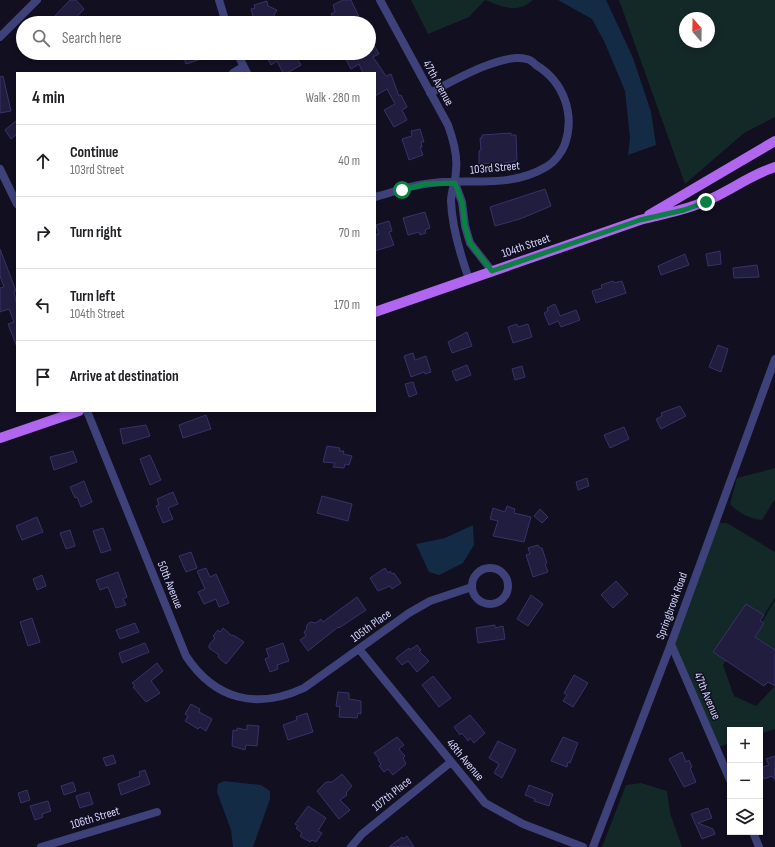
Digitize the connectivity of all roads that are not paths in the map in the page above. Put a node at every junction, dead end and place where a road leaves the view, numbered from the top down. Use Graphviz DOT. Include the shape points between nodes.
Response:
graph roads {
  1 [pos="37,0"];
  2 [pos="219,0"];
  3 [pos="380,0"];
  4 [pos="21,16"];
  5 [pos="224,16"];
  6 [pos="16,21"];
  7 [pos="0,37"];
  8 [pos="240,60"];
  9 [pos="245,70"];
  10 [pos="430,93"];
  11 [pos="775,141"];
  12 [pos="775,167"];
  13 [pos="0,169"];
  14 [pos="455,183"];
  15 [pos="376,197"];
  16 [pos="16,202"];
  17 [pos="640,220"];
  18 [pos="492,271"];
  19 [pos="468,279"];
  20 [pos="376,312"];
  21 [pos="775,360"];
  22 [pos="773,369"];
  23 [pos="75,412"];
  24 [pos="87,412"];
  25 [pos="0,438"];
  26 [pos="472,587"];
  27 [pos="671,644"];
  28 [pos="359,649"];
  29 [pos="289,695"];
  30 [pos="451,762"];
  31 [pos="727,773"];
  32 [pos="157,812"];
  33 [pos="754,835"];
  34 [pos="41,847"];
  35 [pos="351,847"];
  36 [pos="583,847"];
  37 [pos="593,847"];
  38 [pos="759,847"];
  1 -- 4 [label="street"];
  2 -- 5 [label="street"];
  3 -- 10 [label="street, 47th Avenue"];
  6 -- 7 [label="street"];
  8 -- 9 [label="street"];
  10 -- 14 [label="street, 47th Avenue" via="452,136 457,168"];
  10 -- 14 [label="street, 103rd Street" via="485,66 526,58 543,69 558,84 569,110 569,130 562,151 548,166 527,177 498,182"];
  11 -- 17 [label="main road, 104th Street"];
  12 -- 17 [label="main road, 104th Street" via="752,176 706,202"];
  13 -- 16 [label="street"];
  14 -- 15 [label="street, 103rd Street" via="425,184"];
  14 -- 18 [label="street" via="462,202 470,243"];
  14 -- 19 [label="street, 47th Avenue" via="451,198 453,216"];
  17 -- 18 [label="main road, 104th Street"];
  18 -- 19 [label="main road, 104th Street"];
  19 -- 20 [label="main road, 104th Street"];
  21 -- 22 [label="street, Springbrook Road"];
  22 -- 27 [label="street, Springbrook Road"];
  23 -- 25 [label="main road"];
  24 -- 29 [label="street, 50th Avenue" via="186,656 193,667 213,686 242,699 270,699"];
  26 -- 26 [label="street" via="476,575 486,568 499,570 509,584 506,596 492,605 480,602"];
  26 -- 28 [label="street, 105th Place" via="430,601 410,612"];
  27 -- 31 [label="street, 47th Avenue"];
  27 -- 37 [label="street, Springbrook Road"];
  28 -- 29 [label="street, 105th Place" via="304,688"];
  28 -- 30 [label="street, 48th Avenue"];
  30 -- 35 [label="street, 107th Place" via="362,834"];
  30 -- 36 [label="street, 48th Avenue" via="485,803 522,824"];
  32 -- 34 [label="street, 106th Street"];
  33 -- 38 [label="street"];
}
